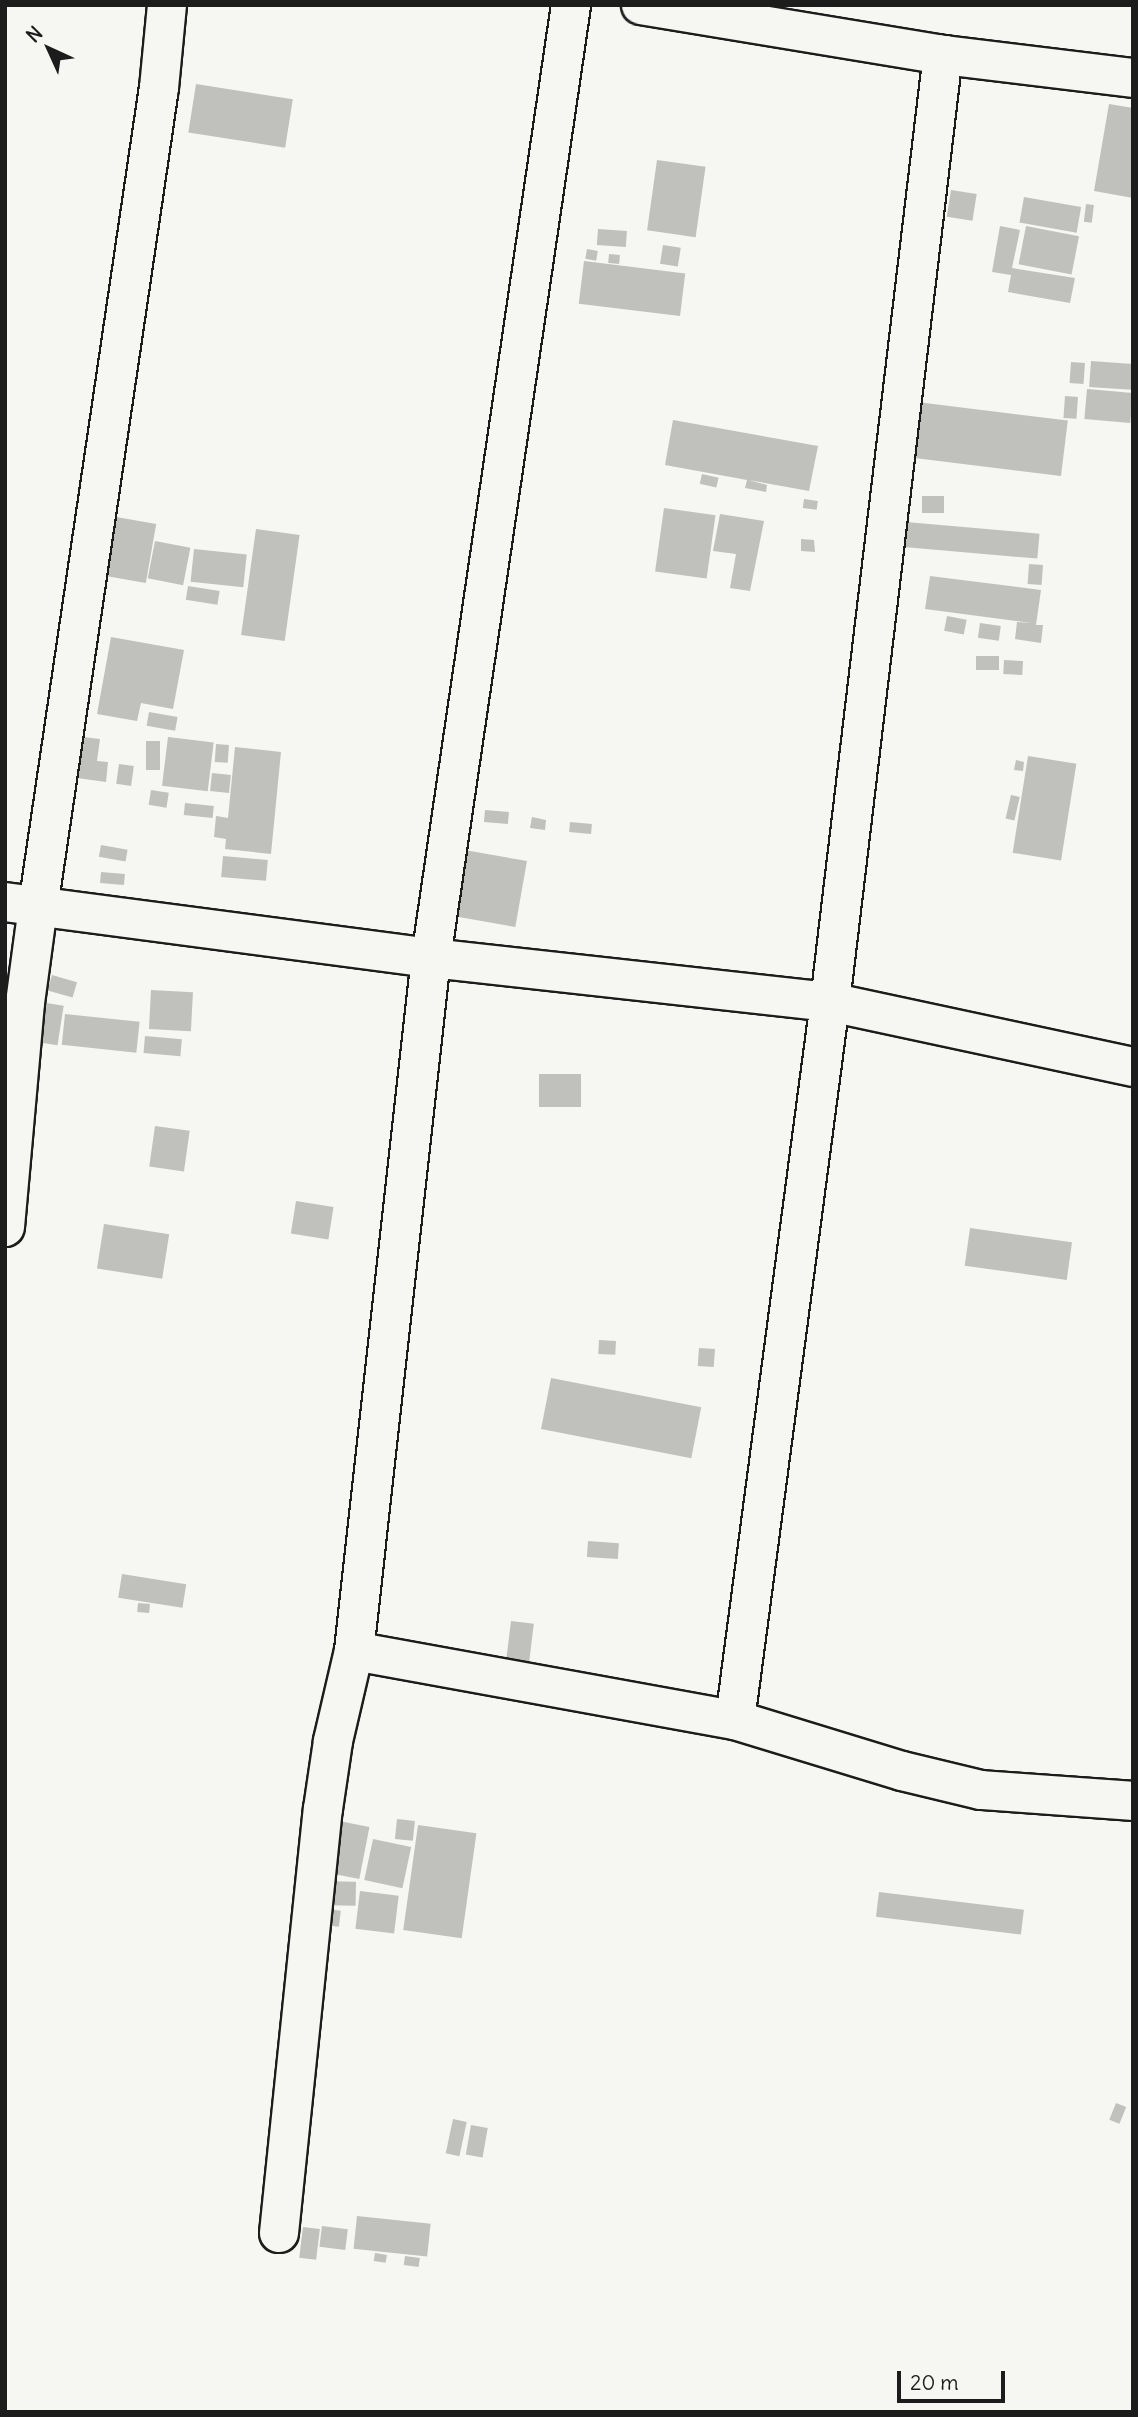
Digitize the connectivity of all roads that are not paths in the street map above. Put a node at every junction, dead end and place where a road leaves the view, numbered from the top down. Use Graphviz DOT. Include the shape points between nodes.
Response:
graph roads {
  1 [pos="167,5"];
  2 [pos="571,5"];
  3 [pos="641,5"];
  4 [pos="943,55"];
  5 [pos="1133,78"];
  6 [pos="21,905"];
  7 [pos="431,958"];
  8 [pos="830,1002"];
  9 [pos="1133,1067"];
  10 [pos="5,1227"];
  11 [pos="354,1651"];
  12 [pos="735,1720"];
  13 [pos="1133,1801"];
  14 [pos="279,2232"];
  1 -- 6 [label="street" via="159,88"];
  2 -- 7 [label="street"];
  3 -- 4 [label="street"];
  4 -- 5 [label="street"];
  4 -- 8 [label="street"];
  6 -- 7 [label="street"];
  6 -- 10 [label="street" via="25,1003"];
  7 -- 8 [label="street"];
  7 -- 11 [label="street"];
  8 -- 9 [label="street"];
  8 -- 12 [label="street"];
  11 -- 12 [label="street"];
  11 -- 14 [label="street" via="323,1809"];
  12 -- 13 [label="street" via="981,1790"];
}
